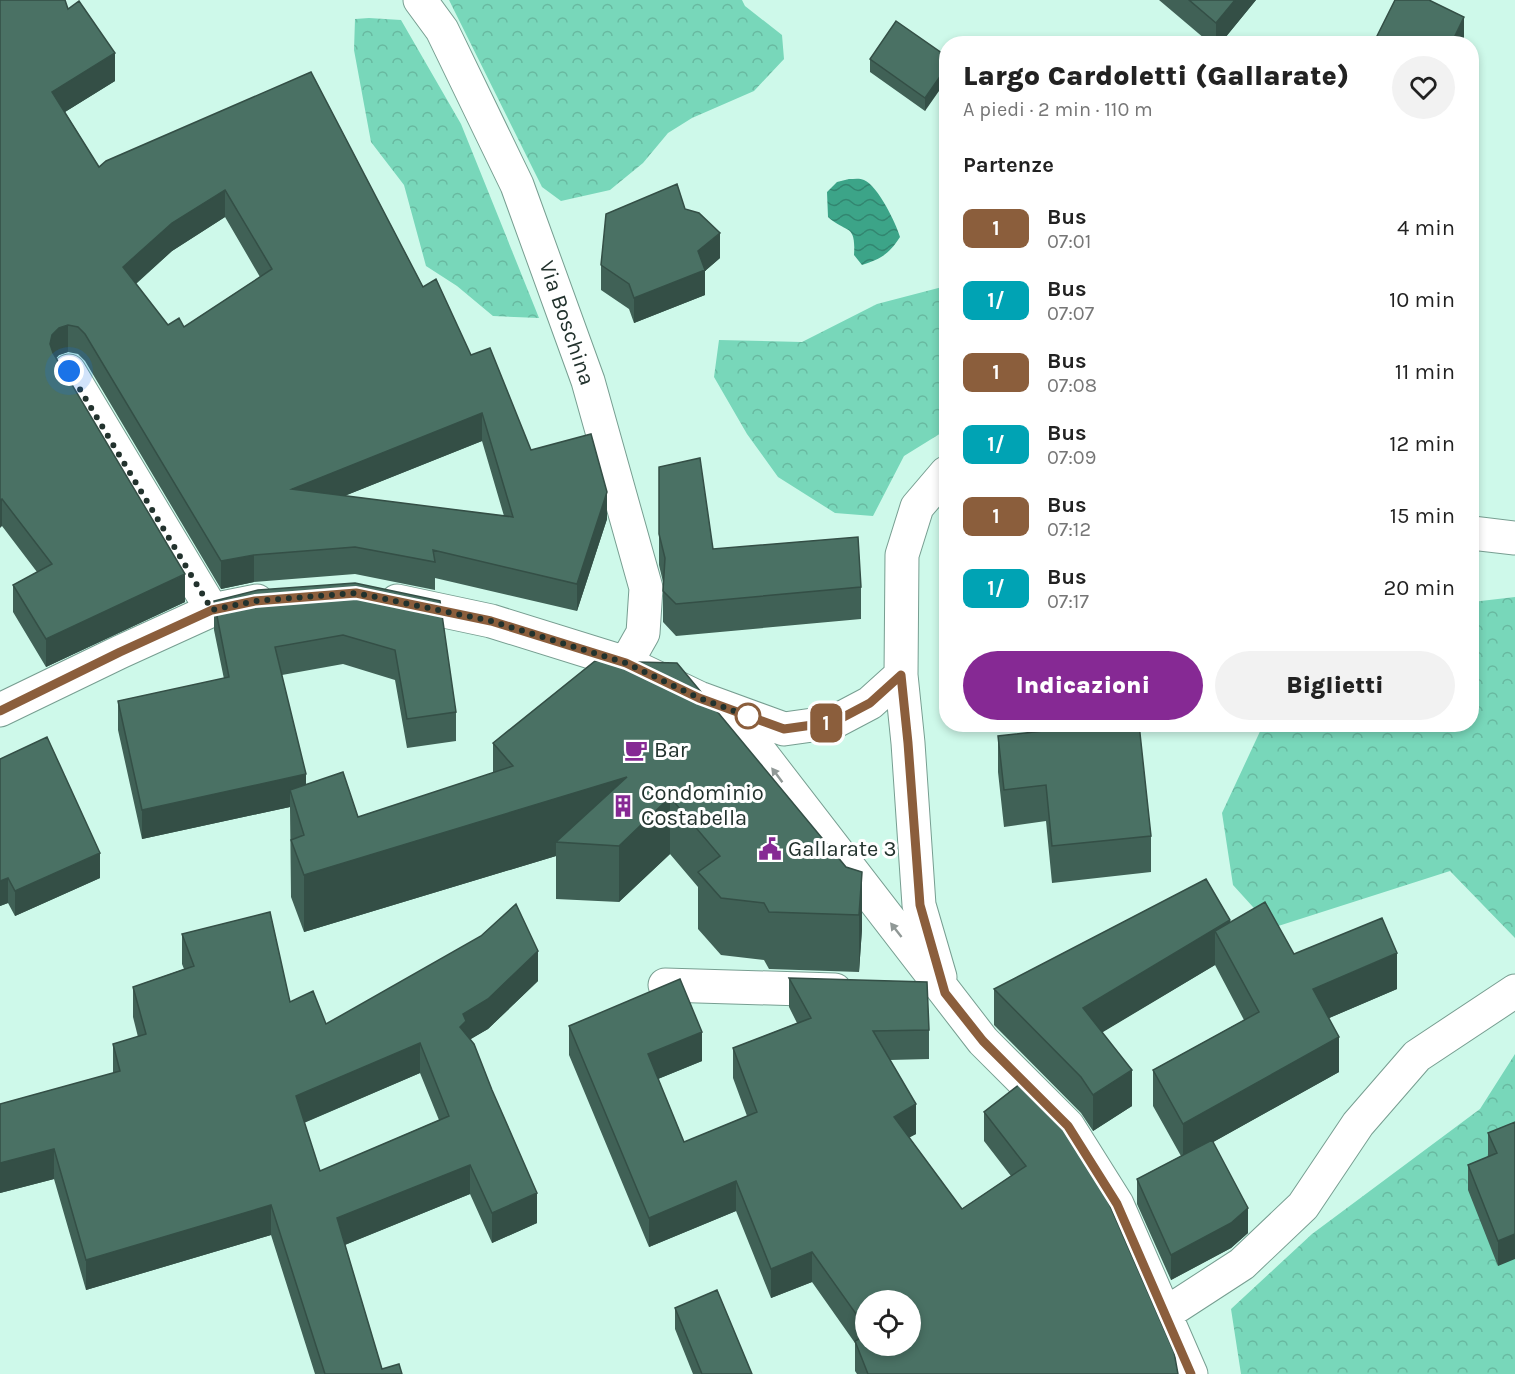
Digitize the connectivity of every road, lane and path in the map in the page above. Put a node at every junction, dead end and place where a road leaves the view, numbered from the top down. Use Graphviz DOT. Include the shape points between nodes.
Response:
graph roads {
  1 [pos="420,0"];
  2 [pos="69,371"];
  3 [pos="939,481"];
  4 [pos="1479,534"];
  5 [pos="1515,538"];
  6 [pos="368,595"];
  7 [pos="289,598"];
  8 [pos="212,610"];
  9 [pos="626,663"];
  10 [pos="901,675"];
  11 [pos="727,709"];
  12 [pos="0,710"];
  13 [pos="665,986"];
  14 [pos="863,991"];
  15 [pos="910,992"];
  16 [pos="1515,992"];
  17 [pos="945,993"];
  18 [pos="1165,1314"];
  19 [pos="1191,1374"];
  1 -- 9 [label="street, Via Boschina" via="442,30 517,185 588,381 646,588 643,633"];
  2 -- 8 [label="street"];
  3 -- 10 [label="street" via="917,507 902,555"];
  4 -- 5 [label="street"];
  6 -- 9 [label="street" via="491,621"];
  7 -- 8 [label="street"];
  8 -- 12 [label="street"];
  9 -- 11 [label="street"];
  10 -- 11 [label="street" via="870,703 834,722 784,729"];
  10 -- 17 [label="street" via="920,905"];
  17 -- 11 [label="street, one-way"];
  13 -- 14 [label="street"];
  15 -- 17 [label="street"];
  16 -- 18 [label="street" via="1417,1056 1358,1124 1303,1206 1242,1264"];
  17 -- 18 [label="street" via="983,1041 1068,1126 1117,1204"];
  18 -- 19 [label="street"];
}
